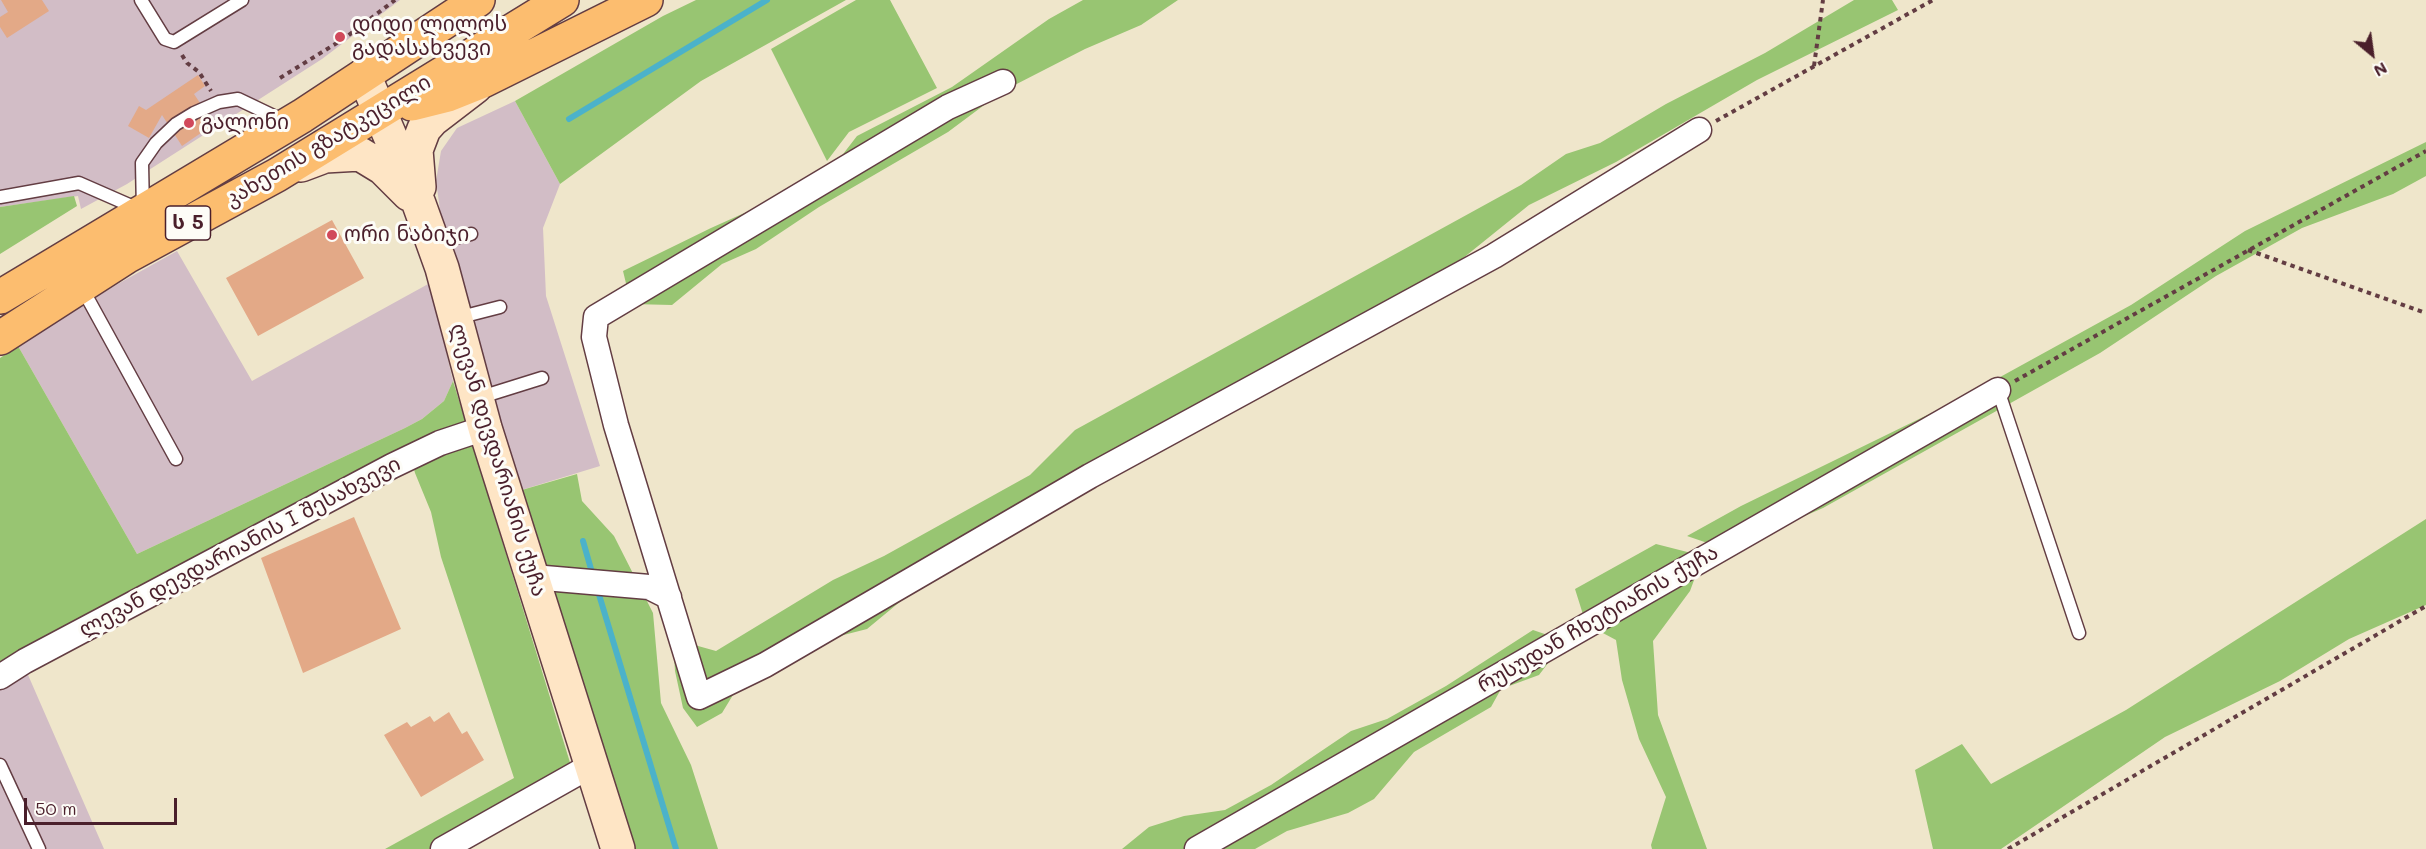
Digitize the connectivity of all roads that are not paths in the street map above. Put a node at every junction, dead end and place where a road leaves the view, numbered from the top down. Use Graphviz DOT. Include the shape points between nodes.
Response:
graph roads {
  1 [pos="141,0"];
  2 [pos="242,0"];
  3 [pos="438,0"];
  4 [pos="478,0"];
  5 [pos="562,0"];
  6 [pos="646,0"];
  7 [pos="364,75"];
  8 [pos="483,81"];
  9 [pos="1003,82"];
  10 [pos="379,112"];
  11 [pos="288,123"];
  12 [pos="1699,130"];
  13 [pos="277,175"];
  14 [pos="0,197"];
  15 [pos="419,204"];
  16 [pos="143,212"];
  17 [pos="471,234"];
  18 [pos="433,243"];
  19 [pos="81,287"];
  20 [pos="0,297"];
  21 [pos="500,307"];
  22 [pos="456,318"];
  23 [pos="0,338"];
  24 [pos="542,378"];
  25 [pos="1998,390"];
  26 [pos="481,413"];
  27 [pos="176,459"];
  28 [pos="532,577"];
  29 [pos="669,597"];
  30 [pos="2079,633"];
  31 [pos="0,677"];
  32 [pos="0,765"];
  33 [pos="592,765"];
  34 [pos="39,849"];
  35 [pos="443,849"];
  36 [pos="618,849"];
  37 [pos="1197,849"];
  1 -- 2 [label="lane" via="165,39 174,42"];
  3 -- 7 [label="highway"];
  4 -- 7 [label="highway, კახეთის გზატკეცილი / ს 5"];
  5 -- 10 [label="highway, კახეთის გზატკეცილი / ს 5"];
  6 -- 8 [label="highway"];
  7 -- 10 [label="main road, ლევან დევდარიანის ქუჩა"];
  7 -- 11 [label="highway, კახეთის გზატკეცილი / ს 5"];
  8 -- 10 [label="highway" via="448,95"];
  8 -- 15 [label="main road" via="424,129 416,150"];
  9 -- 29 [label="street" via="948,107 596,317 594,337 614,414"];
  10 -- 13 [label="highway, კახეთის გზატკეცილი / ს 5"];
  10 -- 15 [label="main road, ლევან დევდარიანის ქუჩა"];
  11 -- 16 [label="highway, კახეთის გზატკეცილი / ს 5"];
  11 -- 16 [label="lane" via="238,99 219,102 176,124 142,163"];
  12 -- 29 [label="street" via="1494,256 1090,476 765,665 699,697"];
  13 -- 15 [label="main road" via="325,156 360,154 383,168"];
  13 -- 19 [label="highway, კახეთის გზატკეცილი / ს 5" via="126,257"];
  14 -- 16 [label="lane" via="79,183"];
  15 -- 18 [label="main road, ლევან დევდარიანის ქუჩა"];
  16 -- 20 [label="highway, კახეთის გზატკეცილი / ს 5"];
  17 -- 18 [label="lane"];
  18 -- 22 [label="main road, ლევან დევდარიანის ქუჩა"];
  19 -- 23 [label="highway, კახეთის გზატკეცილი / ს 5"];
  19 -- 27 [label="lane"];
  21 -- 22 [label="lane"];
  22 -- 26 [label="main road, ლევან დევდარიანის ქუჩა"];
  24 -- 26 [label="lane"];
  25 -- 30 [label="lane"];
  25 -- 37 [label="street, რუსუდან ჩხეტიანის ქუჩა"];
  26 -- 28 [label="main road, ლევან დევდარიანის ქუჩა"];
  26 -- 31 [label="street, ლევან დევდარიანის I შესახვევი" via="440,442"];
  28 -- 29 [label="street" via="649,587"];
  28 -- 33 [label="main road, ლევან დევდარიანის ქუჩა"];
  32 -- 34 [label="lane"];
  33 -- 35 [label="street"];
  33 -- 36 [label="main road, ლევან დევდარიანის ქუჩა"];
}
